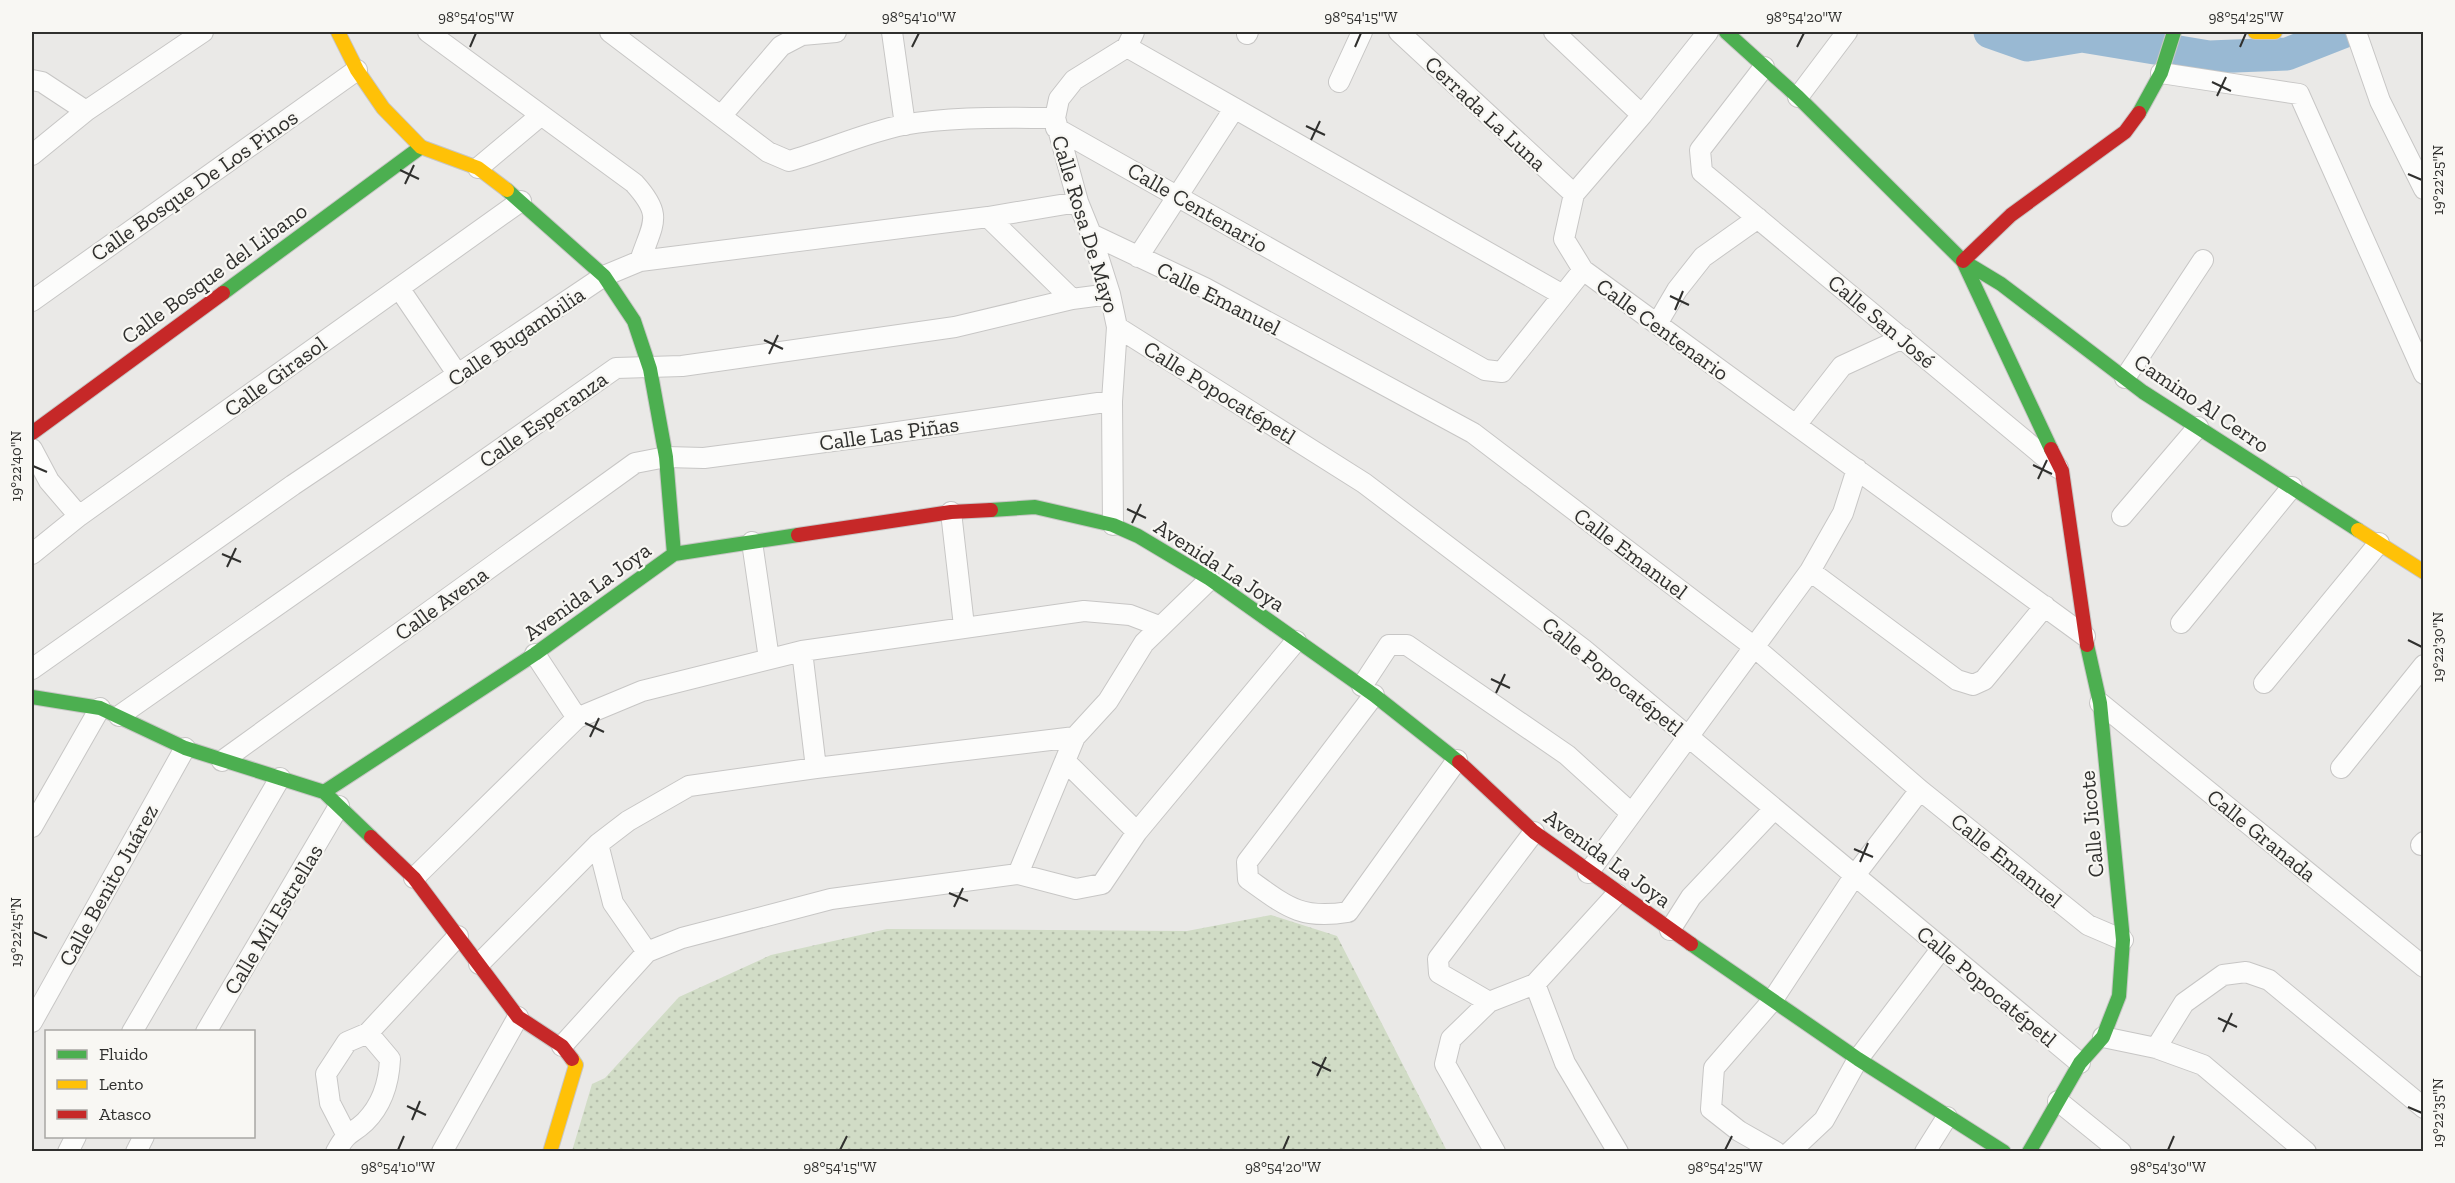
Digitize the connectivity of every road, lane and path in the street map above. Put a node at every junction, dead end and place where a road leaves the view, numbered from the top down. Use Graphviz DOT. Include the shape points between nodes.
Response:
graph roads {
  1 [pos="203,32"];
  2 [pos="338,32"];
  3 [pos="428,32"];
  4 [pos="610,32"];
  5 [pos="836,32"];
  6 [pos="892,32"];
  7 [pos="1362,32"];
  8 [pos="1399,32"];
  9 [pos="1554,32"];
  10 [pos="1708,32"];
  11 [pos="1726,32"];
  12 [pos="1847,32"];
  13 [pos="2174,32"];
  14 [pos="2255,32"];
  15 [pos="2275,32"];
  16 [pos="2356,32"];
  17 [pos="1131,39"];
  18 [pos="1764,67"];
  19 [pos="357,70"];
  20 [pos="2161,73"];
  21 [pos="32,80"];
  22 [pos="1339,82"];
  23 [pos="1798,97"];
  24 [pos="1234,110"];
  25 [pos="86,111"];
  26 [pos="722,115"];
  27 [pos="1642,115"];
  28 [pos="540,116"];
  29 [pos="1056,123"];
  30 [pos="905,125"];
  31 [pos="421,147"];
  32 [pos="32,155"];
  33 [pos="478,168"];
  34 [pos="2424,189"];
  35 [pos="1574,194"];
  36 [pos="1179,195"];
  37 [pos="521,201"];
  38 [pos="1078,202"];
  39 [pos="988,217"];
  40 [pos="1758,218"];
  41 [pos="1092,234"];
  42 [pos="1138,257"];
  43 [pos="2203,260"];
  44 [pos="640,261"];
  45 [pos="1963,261"];
  46 [pos="1583,270"];
  47 [pos="604,276"];
  48 [pos="399,288"];
  49 [pos="1110,294"];
  50 [pos="1562,294"];
  51 [pos="1072,299"];
  52 [pos="32,300"];
  53 [pos="1657,324"];
  54 [pos="1117,327"];
  55 [pos="1903,338"];
  56 [pos="650,369"];
  57 [pos="2424,374"];
  58 [pos="458,375"];
  59 [pos="2125,378"];
  60 [pos="1112,401"];
  61 [pos="1796,425"];
  62 [pos="2198,427"];
  63 [pos="32,433"];
  64 [pos="32,449"];
  65 [pos="666,457"];
  66 [pos="1857,469"];
  67 [pos="2062,471"];
  68 [pos="2292,487"];
  69 [pos="951,512"];
  70 [pos="80,516"];
  71 [pos="2122,516"];
  72 [pos="1113,525"];
  73 [pos="753,542"];
  74 [pos="2379,543"];
  75 [pos="32,554"];
  76 [pos="674,554"];
  77 [pos="1810,570"];
  78 [pos="2424,572"];
  79 [pos="1210,579"];
  80 [pos="2045,606"];
  81 [pos="2181,623"];
  82 [pos="964,626"];
  83 [pos="1159,626"];
  84 [pos="2085,636"];
  85 [pos="1296,641"];
  86 [pos="1753,646"];
  87 [pos="802,651"];
  88 [pos="535,654"];
  89 [pos="770,659"];
  90 [pos="2424,665"];
  91 [pos="32,669"];
  92 [pos="2264,683"];
  93 [pos="1368,690"];
  94 [pos="32,697"];
  95 [pos="2100,703"];
  96 [pos="100,708"];
  97 [pos="119,717"];
  98 [pos="577,718"];
  99 [pos="1075,737"];
  100 [pos="1686,737"];
  101 [pos="185,748"];
  102 [pos="1457,760"];
  103 [pos="222,761"];
  104 [pos="1065,761"];
  105 [pos="816,768"];
  106 [pos="2341,768"];
  107 [pos="280,777"];
  108 [pos="1920,790"];
  109 [pos="324,792"];
  110 [pos="339,806"];
  111 [pos="1774,808"];
  112 [pos="1631,813"];
  113 [pos="32,828"];
  114 [pos="1137,832"];
  115 [pos="1534,832"];
  116 [pos="598,844"];
  117 [pos="1588,873"];
  118 [pos="1018,874"];
  119 [pos="1855,875"];
  120 [pos="414,878"];
  121 [pos="1617,894"];
  122 [pos="1670,930"];
  123 [pos="458,936"];
  124 [pos="2123,940"];
  125 [pos="1942,948"];
  126 [pos="647,952"];
  127 [pos="479,964"];
  128 [pos="2424,967"];
  129 [pos="1535,984"];
  130 [pos="1772,1000"];
  131 [pos="1490,1002"];
  132 [pos="518,1017"];
  133 [pos="32,1022"];
  134 [pos="133,1030"];
  135 [pos="207,1030"];
  136 [pos="368,1033"];
  137 [pos="2103,1037"];
  138 [pos="562,1046"];
  139 [pos="2156,1048"];
  140 [pos="1858,1059"];
  141 [pos="2080,1063"];
  142 [pos="2058,1101"];
  143 [pos="2424,1108"];
  144 [pos="1947,1117"];
  145 [pos="346,1134"];
  146 [pos="75,1138"];
  147 [pos="143,1138"];
  148 [pos="2004,1151"];
  149 [pos="68,1152"];
  150 [pos="135,1152"];
  151 [pos="336,1152"];
  152 [pos="442,1152"];
  153 [pos="550,1152"];
  154 [pos="1495,1152"];
  155 [pos="1618,1152"];
  156 [pos="1776,1152"];
  157 [pos="1790,1152"];
  158 [pos="1924,1152"];
  159 [pos="2029,1152"];
  160 [pos="2121,1152"];
  161 [pos="2306,1152"];
  1 -- 25 [label="street"];
  2 -- 19 [label="main road"];
  3 -- 28 [label="street"];
  4 -- 26 [label="street"];
  5 -- 26 [label="street" via="802,35 781,46"];
  6 -- 30 [label="street"];
  7 -- 22 [label="street"];
  8 -- 35 [label="street, Cerrada La Luna"];
  9 -- 27 [label="street"];
  10 -- 27 [label="street"];
  11 -- 18 [label="main road"];
  12 -- 23 [label="street"];
  13 -- 20 [label="main road"];
  14 -- 15 [label="main road"];
  16 -- 34 [label="street" via="2380,102"];
  17 -- 24 [label="street"];
  17 -- 29 [label="street, Calle Rosa De Mayo" via="1074,80 1059,99"];
  18 -- 23 [label="main road"];
  18 -- 40 [label="street, Calle San José" via="1700,150 1702,172"];
  19 -- 31 [label="main road" via="383,108"];
  19 -- 52 [label="street, Calle Bosque De Los Pinos"];
  20 -- 45 [label="main road" via="2148,101 2125,132 2011,215"];
  20 -- 57 [label="street" via="2299,94"];
  21 -- 25 [label="street" via="42,82"];
  23 -- 45 [label="main road"];
  24 -- 36 [label="street"];
  24 -- 50 [label="street"];
  25 -- 32 [label="street"];
  26 -- 30 [label="street" via="768,152 789,161 858,136"];
  27 -- 35 [label="street"];
  28 -- 33 [label="street"];
  28 -- 44 [label="street" via="634,183 651,201 655,218"];
  29 -- 30 [label="street" via="991,118"];
  29 -- 36 [label="street, Calle Centenario"];
  29 -- 38 [label="street, Calle Rosa De Mayo"];
  31 -- 33 [label="main road"];
  31 -- 63 [label="main road, Calle Bosque del Libano"];
  33 -- 37 [label="main road"];
  35 -- 46 [label="street" via="1564,238"];
  36 -- 42 [label="street"];
  36 -- 50 [label="street, Calle Centenario" via="1485,370 1502,372"];
  37 -- 47 [label="main road"];
  37 -- 48 [label="street, Calle Girasol"];
  38 -- 39 [label="street, Calle Bugambilia"];
  38 -- 41 [label="street, Calle Rosa De Mayo"];
  39 -- 44 [label="street, Calle Bugambilia"];
  39 -- 51 [label="street"];
  40 -- 53 [label="street" via="1703,257"];
  40 -- 55 [label="street, Calle San José"];
  41 -- 42 [label="street, Calle Emanuel"];
  41 -- 49 [label="street, Calle Rosa De Mayo"];
  42 -- 86 [label="street, Calle Emanuel" via="1204,288 1473,433"];
  43 -- 59 [label="street"];
  44 -- 47 [label="street, Calle Bugambilia"];
  45 -- 59 [label="main road, Camino Al Cerro" via="2001,284"];
  45 -- 67 [label="main road, Calle Jicote"];
  46 -- 50 [label="street, Calle Centenario"];
  46 -- 53 [label="street, Calle Centenario"];
  47 -- 56 [label="main road" via="634,321"];
  47 -- 58 [label="street, Calle Bugambilia"];
  48 -- 58 [label="street"];
  48 -- 70 [label="street, Calle Girasol"];
  49 -- 51 [label="street, Calle Esperanza"];
  49 -- 54 [label="street, Calle Rosa De Mayo"];
  51 -- 56 [label="street, Calle Esperanza" via="955,327"];
  53 -- 61 [label="street, Calle Centenario"];
  54 -- 60 [label="street, Calle Rosa De Mayo"];
  54 -- 100 [label="street, Calle Popocatépetl" via="1364,483 1583,649"];
  55 -- 61 [label="street" via="1842,366"];
  55 -- 67 [label="street, Calle San José"];
  56 -- 65 [label="main road"];
  56 -- 97 [label="street, Calle Esperanza" via="616,368"];
  58 -- 91 [label="street, Calle Bugambilia" via="293,485"];
  59 -- 62 [label="main road, Camino Al Cerro"];
  60 -- 65 [label="street, Calle Las Piñas" via="704,458"];
  60 -- 72 [label="street, Calle Rosa De Mayo"];
  61 -- 66 [label="street, Calle Centenario"];
  62 -- 68 [label="main road, Camino Al Cerro"];
  62 -- 71 [label="street"];
  64 -- 70 [label="street" via="50,481"];
  65 -- 76 [label="main road"];
  65 -- 103 [label="street, Calle Avena" via="635,464"];
  66 -- 77 [label="street" via="1843,513"];
  66 -- 80 [label="street, Calle Centenario"];
  67 -- 84 [label="main road, Calle Jicote"];
  68 -- 74 [label="main road, Camino Al Cerro"];
  68 -- 81 [label="street"];
  69 -- 72 [label="main road, Avenida La Joya" via="1035,507"];
  69 -- 73 [label="main road, Avenida La Joya"];
  69 -- 82 [label="street"];
  70 -- 75 [label="street, Calle Girasol"];
  72 -- 79 [label="main road, Avenida La Joya"];
  73 -- 76 [label="main road, Avenida La Joya"];
  73 -- 89 [label="street"];
  74 -- 78 [label="main road, Camino Al Cerro"];
  74 -- 92 [label="street"];
  76 -- 88 [label="main road, Avenida La Joya"];
  77 -- 80 [label="street" via="1957,681 1973,685 1984,680"];
  77 -- 86 [label="street"];
  79 -- 83 [label="street"];
  79 -- 85 [label="main road, Avenida La Joya"];
  80 -- 84 [label="street, Calle Centenario"];
  82 -- 83 [label="street" via="1084,611 1130,615"];
  82 -- 87 [label="street"];
  83 -- 99 [label="street" via="1108,701"];
  84 -- 95 [label="main road, Calle Jicote"];
  85 -- 93 [label="main road, Avenida La Joya"];
  85 -- 114 [label="street"];
  86 -- 100 [label="street"];
  86 -- 108 [label="street, Calle Emanuel"];
  87 -- 89 [label="street"];
  87 -- 105 [label="street"];
  88 -- 98 [label="street"];
  88 -- 109 [label="main road, Avenida La Joya"];
  89 -- 98 [label="street" via="642,691"];
  90 -- 106 [label="street"];
  93 -- 102 [label="main road, Avenida La Joya"];
  93 -- 102 [label="street" via="1247,862 1248,879 1290,909 1325,916 1348,912"];
  93 -- 112 [label="street" via="1389,645 1407,645 1567,755"];
  94 -- 96 [label="main road"];
  95 -- 124 [label="main road, Calle Jicote"];
  95 -- 128 [label="street, Calle Granada"];
  96 -- 97 [label="main road"];
  96 -- 113 [label="street"];
  97 -- 101 [label="main road"];
  98 -- 120 [label="street"];
  99 -- 104 [label="street"];
  99 -- 105 [label="street"];
  100 -- 111 [label="street, Calle Popocatépetl"];
  100 -- 112 [label="street"];
  101 -- 103 [label="main road"];
  101 -- 133 [label="street, Calle Benito Juárez"];
  102 -- 115 [label="main road, Avenida La Joya"];
  103 -- 107 [label="main road"];
  104 -- 114 [label="street"];
  104 -- 118 [label="street"];
  105 -- 116 [label="street" via="689,786 628,821"];
  107 -- 109 [label="main road"];
  107 -- 134 [label="street"];
  108 -- 119 [label="street"];
  108 -- 124 [label="street, Calle Emanuel" via="2088,925"];
  109 -- 110 [label="main road"];
  110 -- 120 [label="main road"];
  110 -- 135 [label="street, Calle Mil Estrellas"];
  111 -- 119 [label="street, Calle Popocatépetl"];
  111 -- 122 [label="street" via="1691,897"];
  112 -- 117 [label="street"];
  114 -- 118 [label="street" via="1102,884 1076,889"];
  115 -- 117 [label="main road, Avenida La Joya"];
  115 -- 131 [label="street" via="1438,959 1439,973"];
  116 -- 126 [label="street" via="614,903"];
  116 -- 127 [label="street"];
  117 -- 121 [label="main road, Avenida La Joya"];
  118 -- 126 [label="street" via="831,899 682,938"];
  119 -- 125 [label="street, Calle Popocatépetl"];
  119 -- 130 [label="street"];
  120 -- 123 [label="main road"];
  121 -- 122 [label="main road, Avenida La Joya"];
  121 -- 129 [label="street"];
  122 -- 130 [label="main road, Avenida La Joya"];
  123 -- 127 [label="main road"];
  123 -- 136 [label="street"];
  124 -- 137 [label="main road, Calle Jicote" via="2119,996"];
  125 -- 140 [label="street"];
  125 -- 141 [label="street, Calle Popocatépetl"];
  126 -- 138 [label="street"];
  127 -- 132 [label="main road"];
  129 -- 131 [label="street"];
  129 -- 155 [label="street" via="1565,1063"];
  130 -- 140 [label="main road, Avenida La Joya"];
  130 -- 156 [label="street" via="1714,1068 1711,1108 1739,1131"];
  131 -- 154 [label="street" via="1451,1040 1445,1064"];
  132 -- 138 [label="main road"];
  132 -- 152 [label="street"];
  136 -- 145 [label="street" via="348,1042 326,1074 330,1103"];
  136 -- 145 [label="street" via="390,1059 388,1085 365,1122"];
  137 -- 139 [label="street"];
  137 -- 141 [label="main road, Calle Jicote"];
  138 -- 153 [label="main road" via="576,1065"];
  139 -- 143 [label="street" via="2184,1004 2223,975 2246,972 2269,980"];
  139 -- 161 [label="street" via="2203,1065"];
  140 -- 144 [label="main road, Avenida La Joya"];
  140 -- 157 [label="street" via="1824,1120"];
  141 -- 142 [label="main road, Calle Jicote"];
  142 -- 159 [label="main road, Calle Jicote"];
  142 -- 160 [label="street"];
  144 -- 148 [label="main road, Avenida La Joya"];
  144 -- 158 [label="street"];
  145 -- 151 [label="street"];
  146 -- 149 [label="street"];
  147 -- 150 [label="street"];
}
